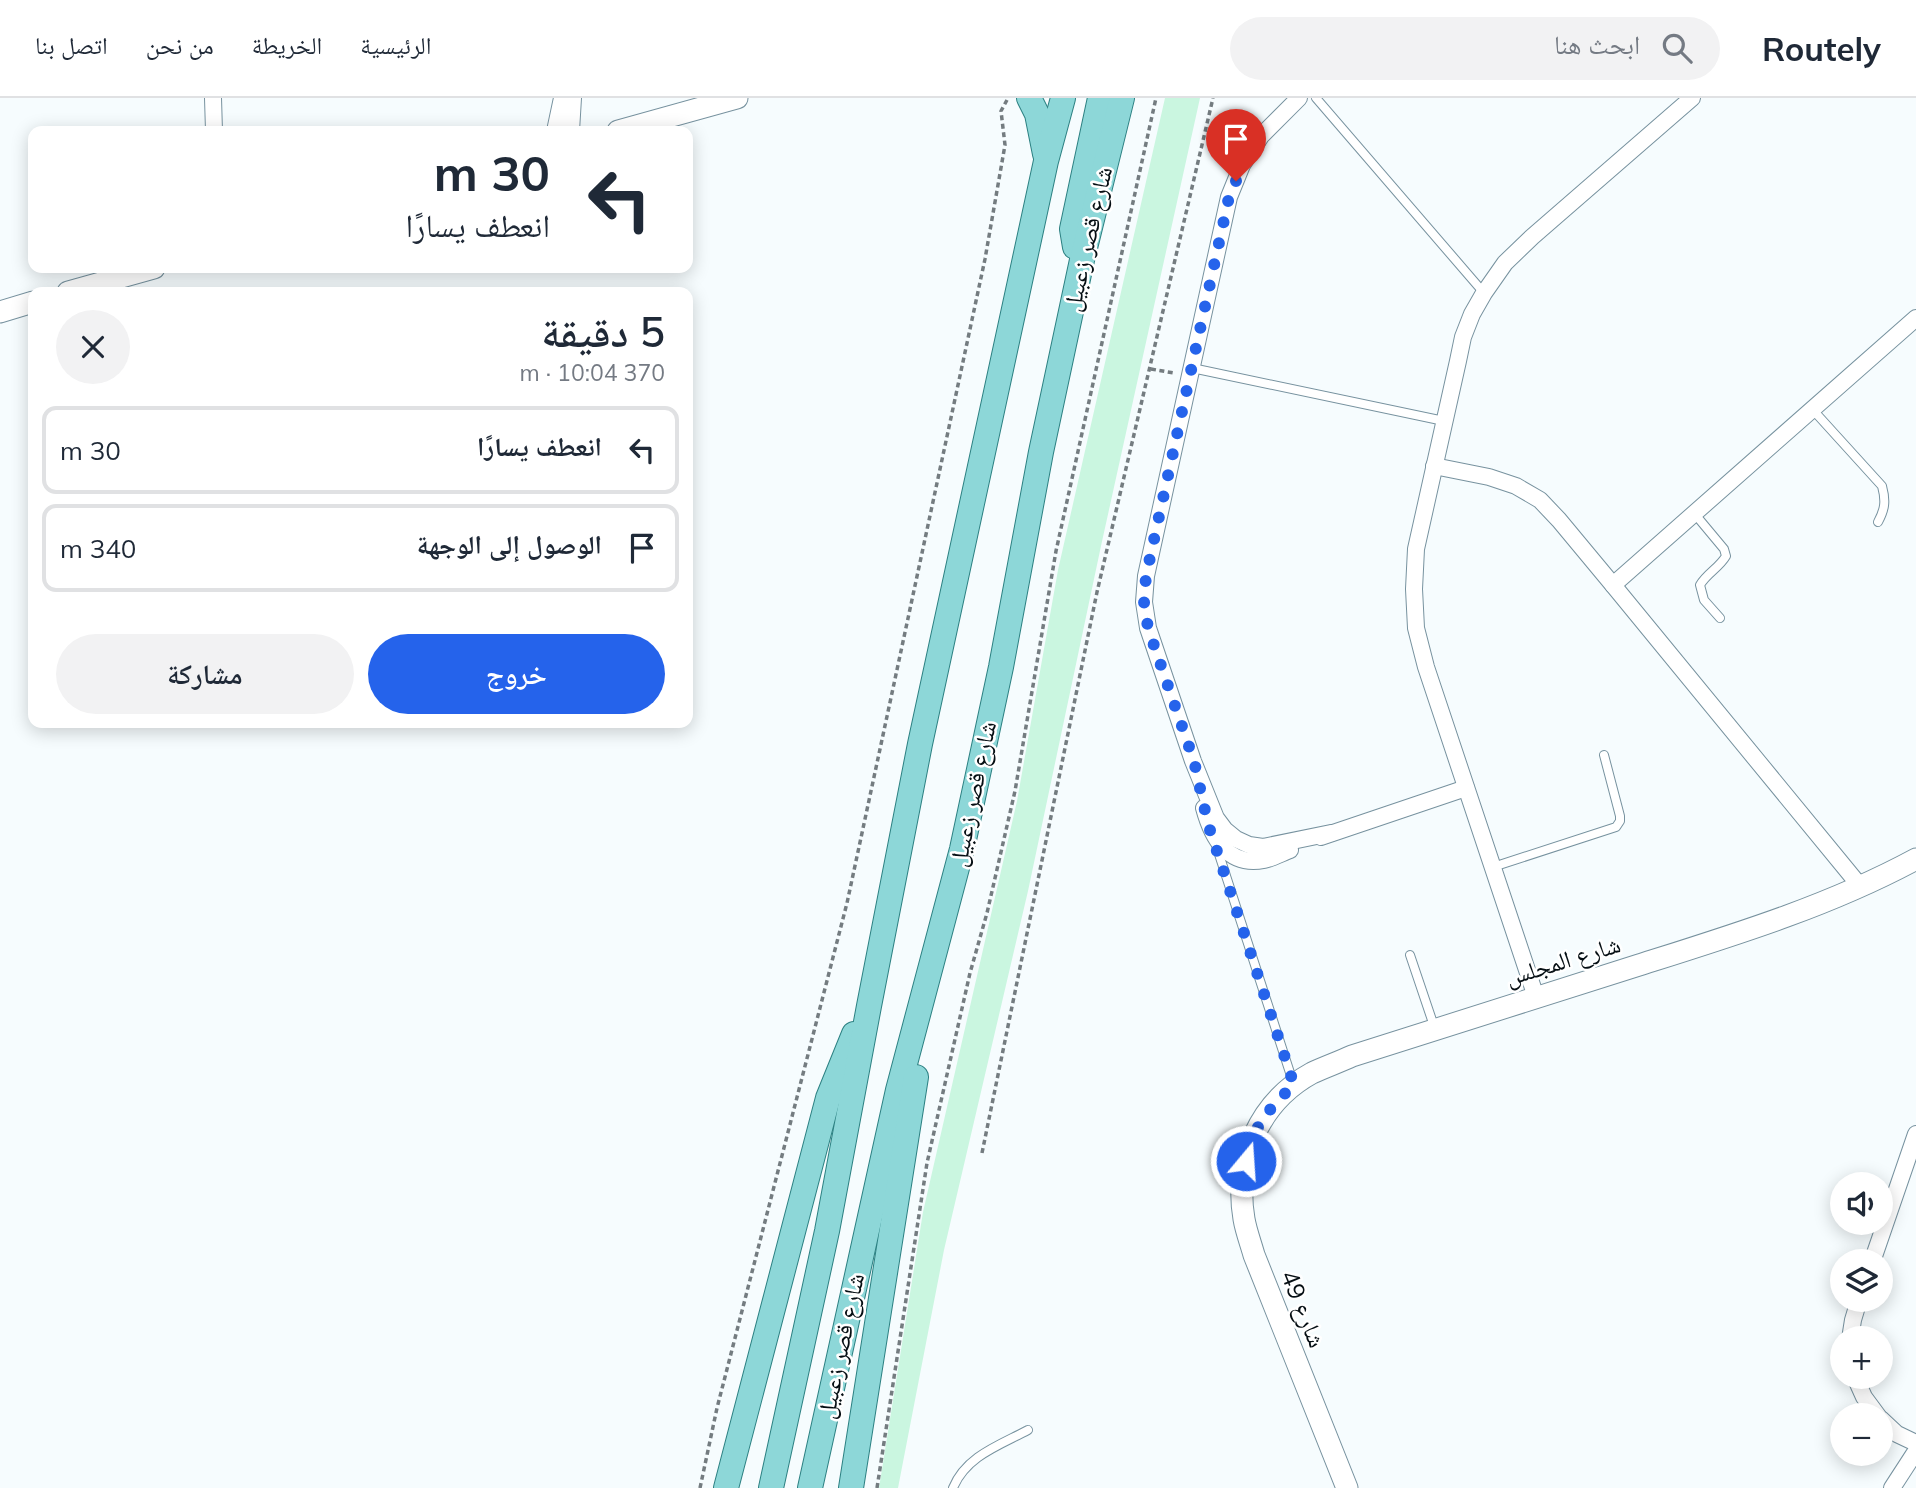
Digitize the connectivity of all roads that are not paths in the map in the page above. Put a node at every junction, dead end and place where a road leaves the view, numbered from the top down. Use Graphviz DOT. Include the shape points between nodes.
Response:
graph roads {
  1 [pos="213,98"];
  2 [pos="562,98"];
  3 [pos="573,98"];
  4 [pos="737,98"];
  5 [pos="1029,98"];
  6 [pos="1063,98"];
  7 [pos="1100,98"];
  8 [pos="1122,98"];
  9 [pos="1299,98"];
  10 [pos="1316,98"];
  11 [pos="1687,100"];
  12 [pos="215,126"];
  13 [pos="556,126"];
  14 [pos="572,126"];
  15 [pos="636,126"];
  16 [pos="1046,161"];
  17 [pos="1082,260"];
  18 [pos="136,273"];
  19 [pos="86,287"];
  20 [pos="1483,293"];
  21 [pos="28,304"];
  22 [pos="0,312"];
  23 [pos="1916,318"];
  24 [pos="1191,372"];
  25 [pos="1813,410"];
  26 [pos="1444,421"];
  27 [pos="1434,466"];
  28 [pos="1695,513"];
  29 [pos="1878,522"];
  30 [pos="1613,585"];
  31 [pos="1720,618"];
  32 [pos="1604,755"];
  33 [pos="1194,761"];
  34 [pos="1466,788"];
  35 [pos="1331,833"];
  36 [pos="1214,837"];
  37 [pos="1916,859"];
  38 [pos="1493,867"];
  39 [pos="1860,886"];
  40 [pos="1410,956"];
  41 [pos="1536,997"];
  42 [pos="869,1006"];
  43 [pos="916,1027"];
  44 [pos="1435,1029"];
  45 [pos="1294,1085"];
  46 [pos="1916,1134"];
  47 [pos="1249,1143"];
  48 [pos="1876,1249"];
  49 [pos="1028,1430"];
  50 [pos="1893,1430"];
  51 [pos="1916,1443"];
  52 [pos="1916,1451"];
  53 [pos="726,1488"];
  54 [pos="771,1488"];
  55 [pos="810,1488"];
  56 [pos="851,1488"];
  57 [pos="953,1488"];
  58 [pos="1347,1488"];
  59 [pos="1892,1488"];
  1 -- 12 [label="street"];
  2 -- 13 [label="street"];
  3 -- 14 [label="street"];
  4 -- 15 [label="street"];
  5 -- 16 [label="main road" via="1037,114"];
  6 -- 16 [label="main road, شارع قصر زعبيل"];
  7 -- 17 [label="main road" via="1072,229"];
  8 -- 17 [label="main road, شارع قصر زعبيل"];
  9 -- 24 [label="street" via="1261,136 1229,197"];
  10 -- 20 [label="lane"];
  11 -- 20 [label="street" via="1532,237"];
  16 -- 42 [label="main road, شارع قصر زعبيل" via="923,731"];
  17 -- 43 [label="main road, شارع قصر زعبيل" via="962,849"];
  18 -- 19 [label="street"];
  20 -- 26 [label="street" via="1464,337"];
  21 -- 22 [label="street"];
  23 -- 25 [label="street"];
  24 -- 26 [label="lane"];
  24 -- 33 [label="street" via="1144,602 1148,628"];
  25 -- 28 [label="street"];
  25 -- 29 [label="lane" via="1882,486 1884,511"];
  26 -- 27 [label="street"];
  27 -- 30 [label="street" via="1489,477 1540,500"];
  27 -- 34 [label="street" via="1416,549 1416,628"];
  28 -- 30 [label="street"];
  28 -- 31 [label="lane" via="1726,556 1700,585 1704,600"];
  30 -- 39 [label="street"];
  32 -- 38 [label="lane" via="1620,816 1616,827"];
  33 -- 35 [label="street" via="1216,818 1236,839 1263,847"];
  33 -- 36 [label="street"];
  34 -- 35 [label="street"];
  34 -- 38 [label="street"];
  35 -- 36 [label="street" via="1264,860 1249,861 1223,849"];
  36 -- 45 [label="lane"];
  37 -- 39 [label="street, شارع المجلس"];
  38 -- 41 [label="street"];
  39 -- 41 [label="street, شارع المجلس" via="1710,943"];
  40 -- 44 [label="lane"];
  41 -- 44 [label="street, شارع المجلس"];
  42 -- 53 [label="main road" via="828,1098"];
  42 -- 54 [label="main road, شارع قصر زعبيل" via="827,1231"];
  43 -- 55 [label="main road, شارع قصر زعبيل"];
  43 -- 56 [label="main road" via="915,1083"];
  44 -- 45 [label="street, شارع المجلس" via="1352,1056"];
  45 -- 47 [label="street, شارع المجلس" via="1276,1101"];
  46 -- 48 [label="street"];
  47 -- 58 [label="street, شارع 49" via="1242,1180 1244,1219 1254,1255"];
  49 -- 57 [label="lane" via="968,1464"];
  50 -- 51 [label="street"];
  52 -- 59 [label="street"];
}
